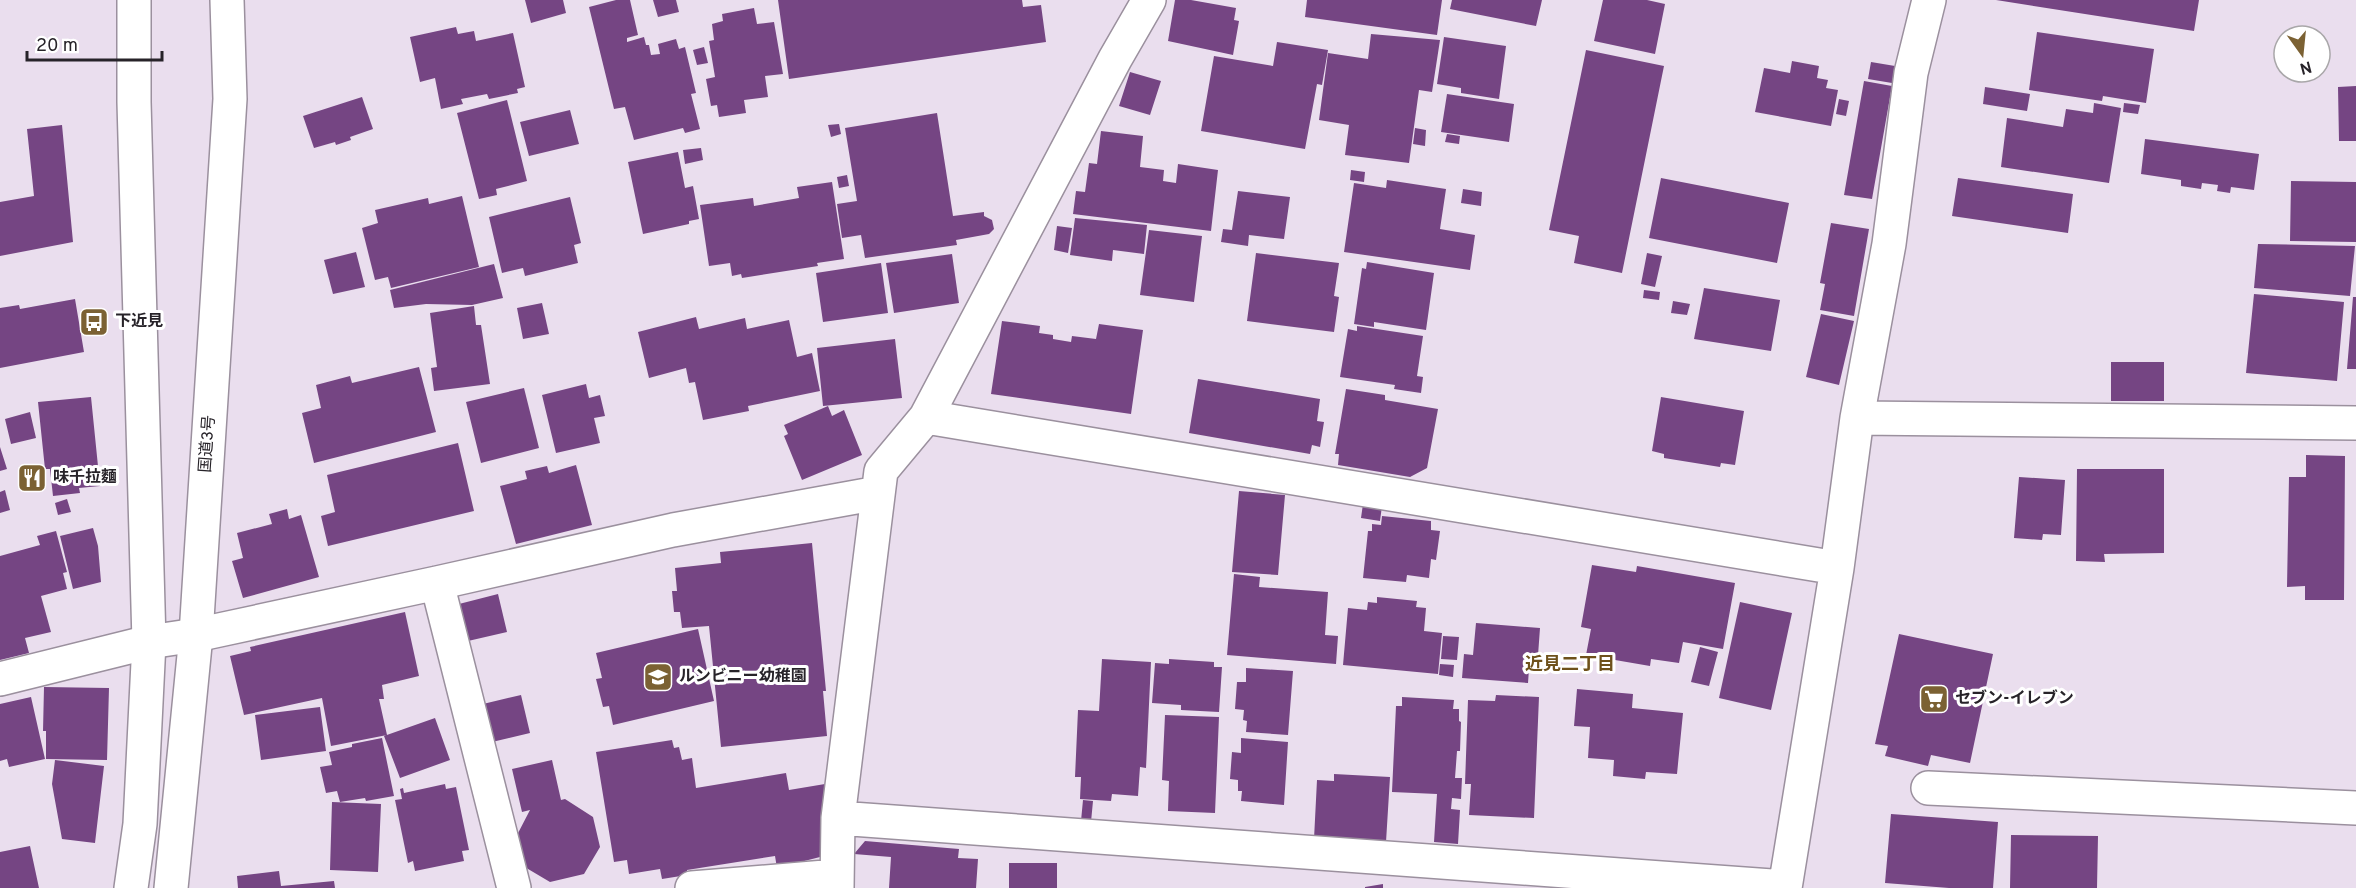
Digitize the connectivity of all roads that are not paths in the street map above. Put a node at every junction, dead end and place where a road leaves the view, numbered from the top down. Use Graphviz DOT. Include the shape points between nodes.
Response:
graph roads {
  1 [pos="134,0"];
  2 [pos="227,0"];
  3 [pos="1149,0"];
  4 [pos="1929,0"];
  5 [pos="926,417"];
  6 [pos="1857,418"];
  7 [pos="2356,423"];
  8 [pos="878,493"];
  9 [pos="1837,568"];
  10 [pos="437,584"];
  11 [pos="196,635"];
  12 [pos="149,642"];
  13 [pos="0,679"];
  14 [pos="1928,789"];
  15 [pos="2356,808"];
  16 [pos="837,818"];
  17 [pos="837,882"];
  18 [pos="131,888"];
  19 [pos="171,888"];
  20 [pos="514,888"];
  21 [pos="692,888"];
  22 [pos="1785,888"];
  1 -- 12 [label="main road"];
  2 -- 11 [label="main road, 国道3号" via="230,99"];
  3 -- 5 [label="main road"];
  4 -- 6 [label="main road" via="1911,73 1889,244"];
  5 -- 8 [label="main road" via="881,471"];
  5 -- 9 [label="main road"];
  6 -- 7 [label="main road"];
  6 -- 9 [label="main road"];
  8 -- 10 [label="main road" via="673,530"];
  8 -- 16 [label="main road"];
  9 -- 22 [label="main road"];
  10 -- 11 [label="main road"];
  10 -- 20 [label="main road"];
  11 -- 12 [label="main road"];
  11 -- 19 [label="main road, 国道3号"];
  12 -- 13 [label="main road"];
  12 -- 18 [label="main road" via="140,824"];
  14 -- 15 [label="main road"];
  16 -- 17 [label="main road"];
  16 -- 22 [label="main road"];
  17 -- 21 [label="main road"];
}
